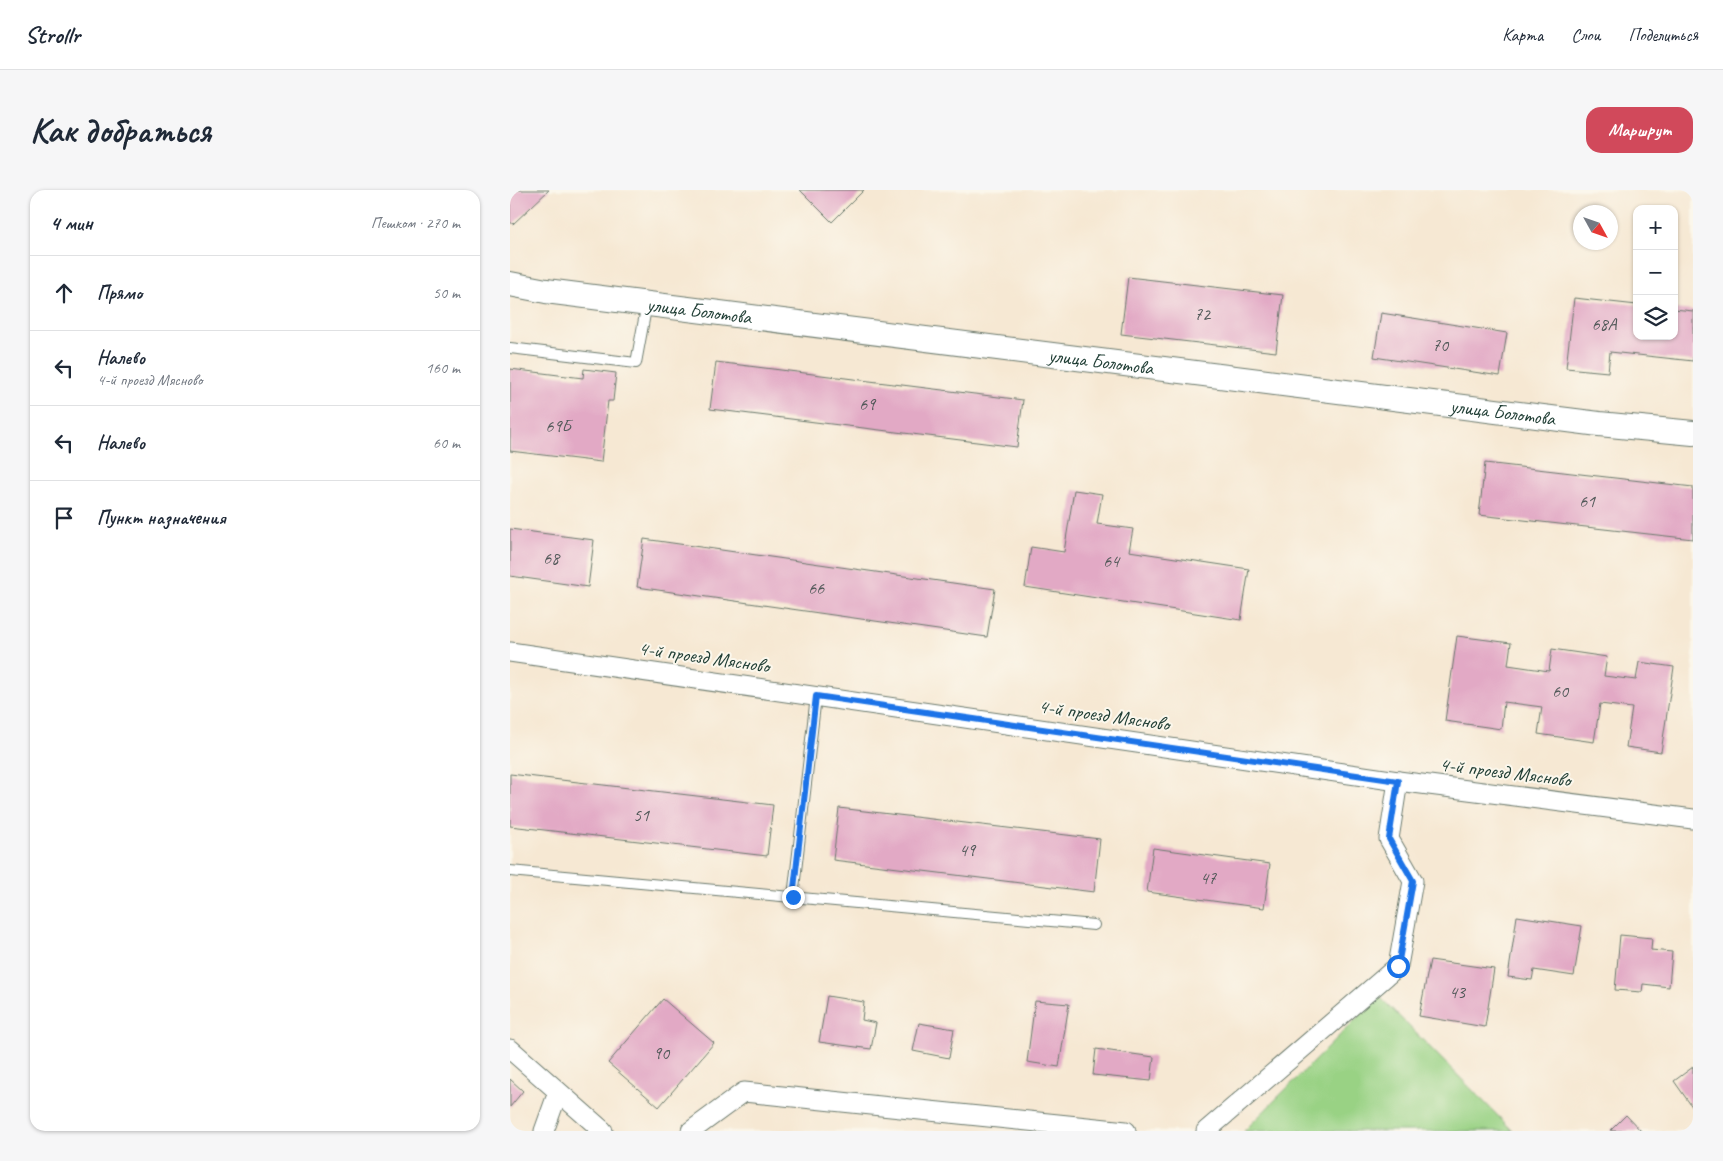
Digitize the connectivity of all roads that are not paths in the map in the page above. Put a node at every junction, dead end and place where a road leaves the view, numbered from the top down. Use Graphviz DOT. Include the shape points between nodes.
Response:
graph roads {
  1 [pos="510,284"];
  2 [pos="647,304"];
  3 [pos="510,348"];
  4 [pos="1693,433"];
  5 [pos="510,652"];
  6 [pos="816,696"];
  7 [pos="1398,781"];
  8 [pos="1693,819"];
  9 [pos="510,870"];
  10 [pos="793,897"];
  11 [pos="1094,925"];
  12 [pos="510,1049"];
  13 [pos="558,1092"];
  14 [pos="544,1131"];
  15 [pos="603,1131"];
  16 [pos="691,1131"];
  17 [pos="1126,1131"];
  18 [pos="1206,1131"];
  1 -- 2 [label="street, улица Болотова"];
  2 -- 3 [label="lane" via="636,363"];
  2 -- 4 [label="street, улица Болотова" via="1599,424"];
  5 -- 6 [label="street, 4-й проезд Мясново"];
  6 -- 7 [label="street, 4-й проезд Мясново"];
  6 -- 10 [label="lane"];
  7 -- 8 [label="street, 4-й проезд Мясново"];
  7 -- 18 [label="street" via="1389,839 1413,881 1398,966"];
  9 -- 10 [label="lane"];
  10 -- 11 [label="lane"];
  12 -- 13 [label="street"];
  13 -- 14 [label="street"];
  13 -- 15 [label="street"];
  16 -- 17 [label="street" via="744,1092"];
}
